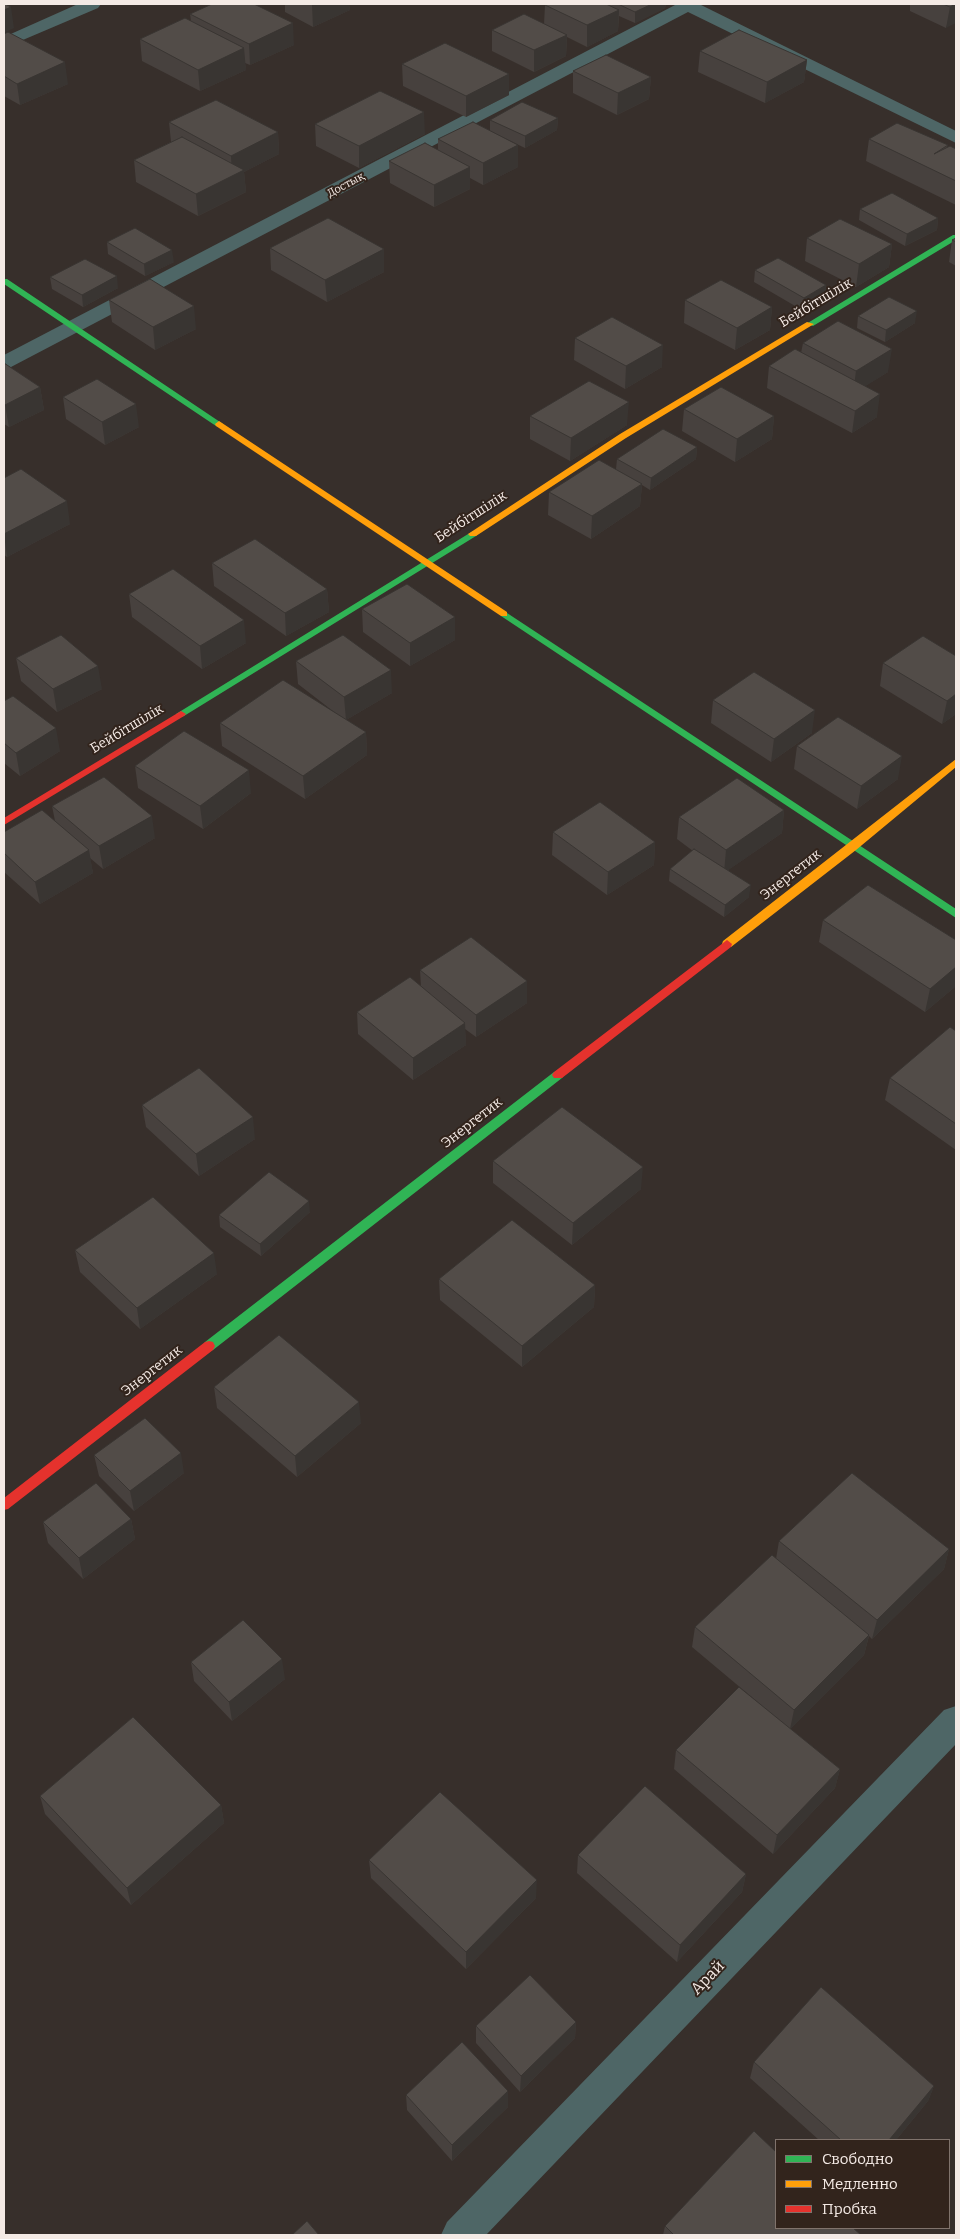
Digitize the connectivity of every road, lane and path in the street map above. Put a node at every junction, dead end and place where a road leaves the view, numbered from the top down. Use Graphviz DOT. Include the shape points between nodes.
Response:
graph roads {
  1 [pos="92,4"];
  2 [pos="687,4"];
  3 [pos="4,43"];
  4 [pos="956,138"];
  5 [pos="956,238"];
  6 [pos="4,281"];
  7 [pos="72,328"];
  8 [pos="4,363"];
  9 [pos="429,562"];
  10 [pos="956,762"];
  11 [pos="4,822"];
  12 [pos="852,847"];
  13 [pos="956,914"];
  14 [pos="4,1505"];
  15 [pos="956,1721"];
  16 [pos="460,2235"];
  1 -- 3 [label="street"];
  2 -- 4 [label="street"];
  2 -- 7 [label="street, Достық"];
  5 -- 9 [label="street, Бейбітшілік" via="623,436"];
  6 -- 7 [label="street"];
  7 -- 8 [label="street, Достық"];
  7 -- 9 [label="street"];
  9 -- 11 [label="street, Бейбітшілік"];
  9 -- 12 [label="street"];
  10 -- 12 [label="street, Энергетик"];
  12 -- 13 [label="street"];
  12 -- 14 [label="street, Энергетик"];
  15 -- 16 [label="street, Арай"];
}
